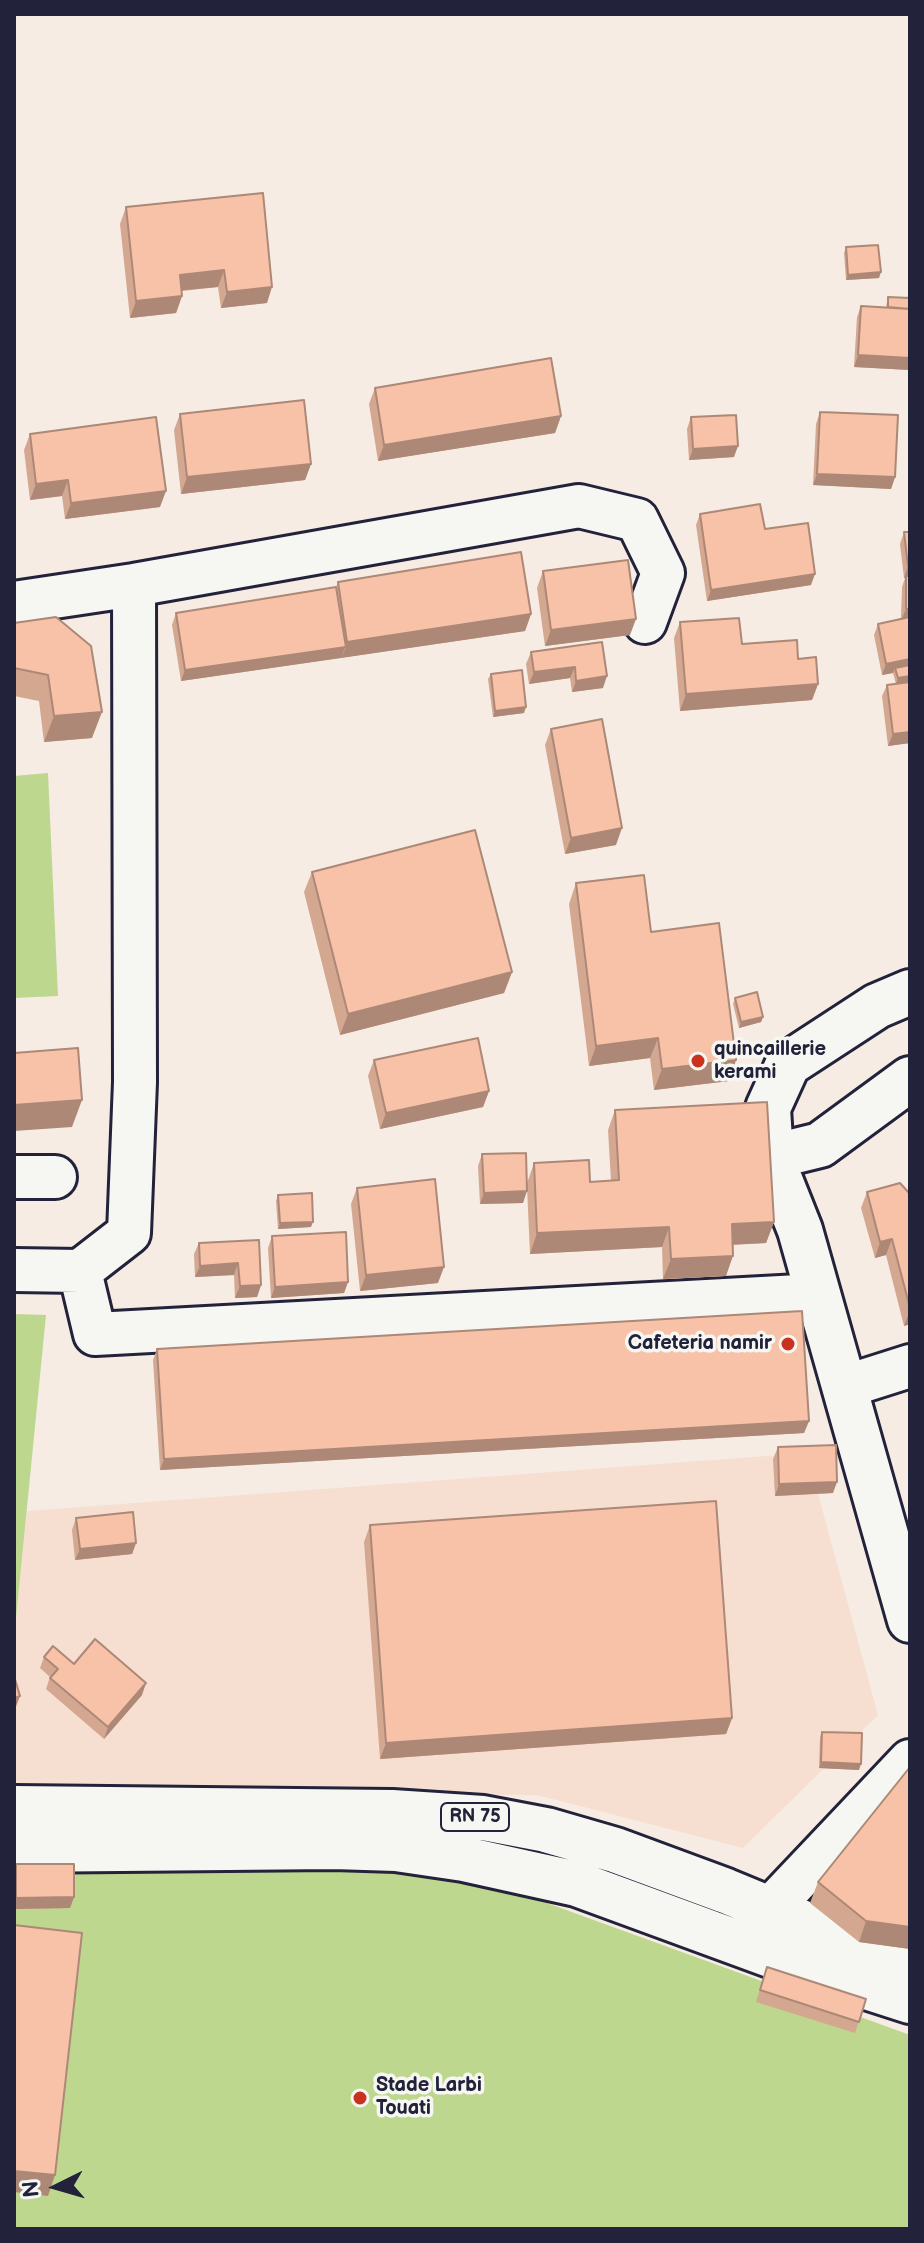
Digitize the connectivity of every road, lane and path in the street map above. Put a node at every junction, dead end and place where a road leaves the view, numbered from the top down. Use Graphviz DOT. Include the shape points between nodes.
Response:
graph roads {
  1 [pos="134,585"];
  2 [pos="14,603"];
  3 [pos="645,622"];
  4 [pos="910,992"];
  5 [pos="910,1079"];
  6 [pos="771,1157"];
  7 [pos="14,1177"];
  8 [pos="55,1177"];
  9 [pos="14,1270"];
  10 [pos="80,1271"];
  11 [pos="818,1295"];
  12 [pos="910,1366"];
  13 [pos="844,1387"];
  14 [pos="910,1620"];
  15 [pos="910,1761"];
  16 [pos="14,1808"];
  17 [pos="14,1850"];
  18 [pos="768,1911"];
  19 [pos="910,1967"];
  20 [pos="910,2001"];
  1 -- 2 [label="street"];
  1 -- 3 [label="street" via="579,506 637,520 663,573"];
  1 -- 10 [label="street" via="135,1082 129,1233"];
  4 -- 6 [label="main road" via="877,1006 788,1064 768,1108"];
  5 -- 6 [label="main road" via="820,1145"];
  6 -- 11 [label="main road"];
  7 -- 8 [label="street"];
  9 -- 10 [label="street"];
  10 -- 11 [label="street" via="95,1334"];
  11 -- 13 [label="main road"];
  12 -- 13 [label="street"];
  13 -- 14 [label="main road"];
  15 -- 18 [label="street"];
  16 -- 18 [label="main road, RN 75" via="365,1811 483,1818 615,1850"];
  17 -- 20 [label="main road, RN 75" via="334,1847 464,1859 577,1884"];
  18 -- 19 [label="main road, RN 75"];
}
